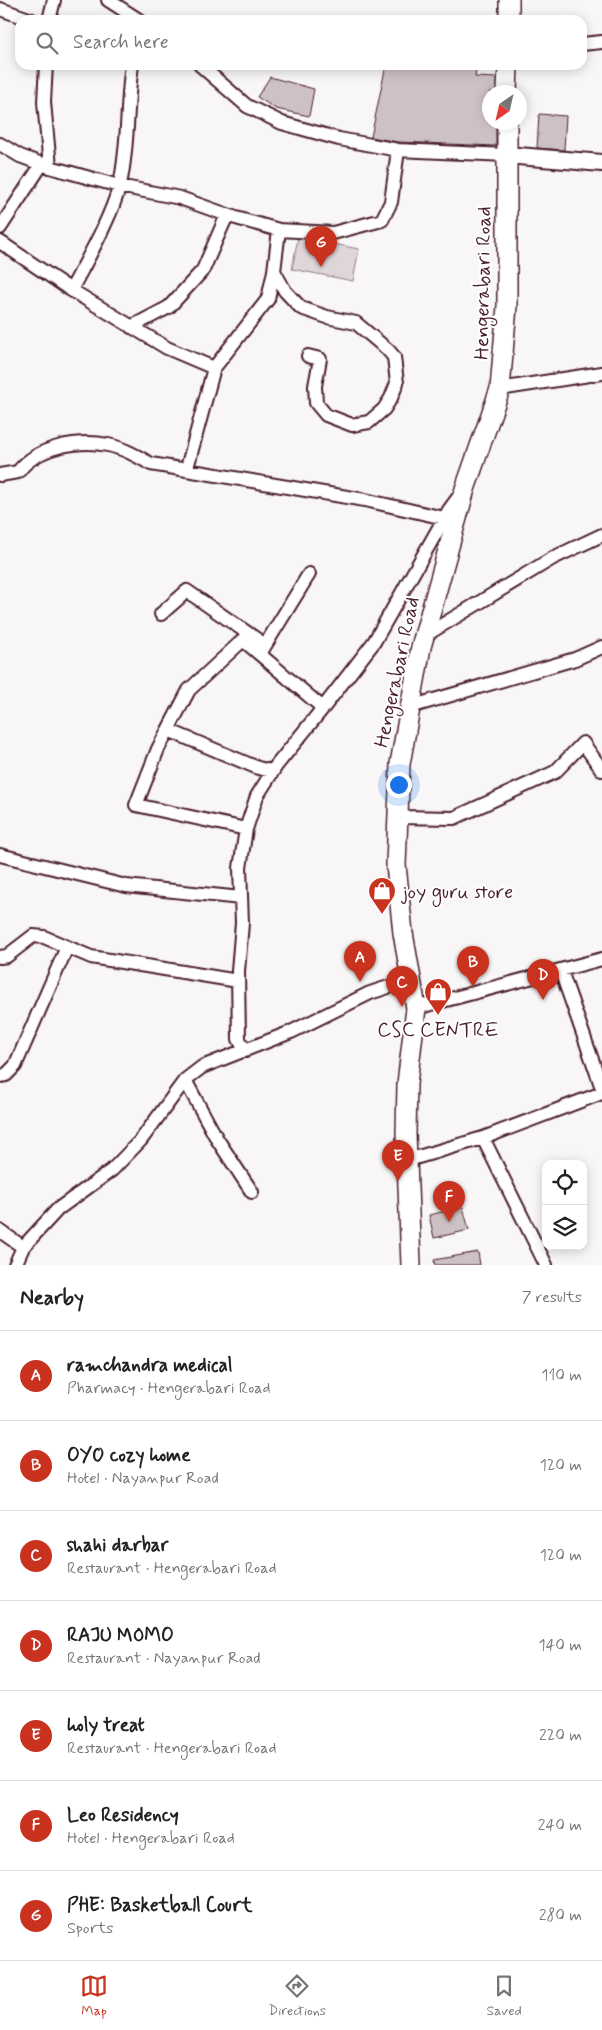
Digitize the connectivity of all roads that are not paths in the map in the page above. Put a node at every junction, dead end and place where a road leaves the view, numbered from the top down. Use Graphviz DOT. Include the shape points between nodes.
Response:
graph roads {
  1 [pos="54,0"];
  2 [pos="108,0"];
  3 [pos="509,0"];
  4 [pos="0,9"];
  5 [pos="17,15"];
  6 [pos="50,15"];
  7 [pos="131,15"];
  8 [pos="509,15"];
  9 [pos="602,42"];
  10 [pos="587,44"];
  11 [pos="46,70"];
  12 [pos="131,70"];
  13 [pos="206,70"];
  14 [pos="508,70"];
  15 [pos="507,85"];
  16 [pos="506,130"];
  17 [pos="0,144"];
  18 [pos="398,150"];
  19 [pos="506,155"];
  20 [pos="602,163"];
  21 [pos="46,165"];
  22 [pos="119,186"];
  23 [pos="227,215"];
  24 [pos="0,228"];
  25 [pos="279,230"];
  26 [pos="0,242"];
  27 [pos="274,271"];
  28 [pos="71,290"];
  29 [pos="131,327"];
  30 [pos="308,356"];
  31 [pos="214,368"];
  32 [pos="602,373"];
  33 [pos="500,389"];
  34 [pos="187,468"];
  35 [pos="0,475"];
  36 [pos="465,489"];
  37 [pos="444,518"];
  38 [pos="602,535"];
  39 [pos="309,574"];
  40 [pos="161,614"];
  41 [pos="424,636"];
  42 [pos="602,647"];
  43 [pos="263,650"];
  44 [pos="323,708"];
  45 [pos="410,708"];
  46 [pos="168,730"];
  47 [pos="602,770"];
  48 [pos="272,771"];
  49 [pos="398,817"];
  50 [pos="246,829"];
  51 [pos="0,855"];
  52 [pos="241,898"];
  53 [pos="67,947"];
  54 [pos="0,957"];
  55 [pos="602,959"];
  56 [pos="561,971"];
  57 [pos="410,980"];
  58 [pos="238,981"];
  59 [pos="416,1008"];
  60 [pos="245,1051"];
  61 [pos="0,1076"];
  62 [pos="185,1080"];
  63 [pos="602,1088"];
  64 [pos="602,1093"];
  65 [pos="483,1138"];
  66 [pos="408,1160"];
  67 [pos="252,1192"];
  68 [pos="0,1231"];
  69 [pos="23,1246"];
  70 [pos="15,1265"];
  71 [pos="411,1265"];
  72 [pos="546,1265"];
  1 -- 6 [label="street"];
  2 -- 7 [label="street"];
  3 -- 8 [label="main road"];
  4 -- 5 [label="street"];
  9 -- 10 [label="street"];
  11 -- 21 [label="street"];
  12 -- 22 [label="street" via="125,154"];
  13 -- 18 [label="street" via="247,106 282,123 339,139"];
  14 -- 15 [label="main road"];
  16 -- 19 [label="main road, Hengerabari Road"];
  17 -- 21 [label="street" via="20,156"];
  18 -- 19 [label="street"];
  18 -- 25 [label="street" via="392,202 382,220 333,232"];
  19 -- 20 [label="street"];
  19 -- 33 [label="main road, Hengerabari Road" via="507,306"];
  21 -- 22 [label="street"];
  21 -- 24 [label="street"];
  22 -- 23 [label="street" via="180,198"];
  22 -- 28 [label="street"];
  23 -- 25 [label="street"];
  23 -- 29 [label="street" via="203,270 168,307"];
  25 -- 27 [label="street"];
  26 -- 28 [label="street"];
  27 -- 30 [label="street" via="301,308 356,323 388,350 394,357 397,383 391,398 369,422 352,425 326,415 316,403 315,386 320,359"];
  27 -- 31 [label="street" via="268,299"];
  28 -- 29 [label="street"];
  29 -- 31 [label="street" via="167,348"];
  31 -- 34 [label="street"];
  32 -- 33 [label="street"];
  33 -- 36 [label="main road, Hengerabari Road"];
  34 -- 35 [label="street" via="151,464 131,453 91,443 60,446 26,461 18,472"];
  34 -- 37 [label="street" via="365,500"];
  36 -- 37 [label="street"];
  36 -- 41 [label="main road, Hengerabari Road"];
  37 -- 44 [label="street" via="374,642"];
  38 -- 41 [label="street" via="553,558"];
  39 -- 43 [label="street"];
  40 -- 43 [label="street" via="187,591"];
  41 -- 45 [label="main road, Hengerabari Road"];
  42 -- 45 [label="street" via="575,659"];
  43 -- 44 [label="street"];
  43 -- 46 [label="street" via="243,640 189,690"];
  44 -- 48 [label="street"];
  45 -- 49 [label="main road, Hengerabari Road" via="400,764"];
  46 -- 48 [label="street"];
  46 -- 50 [label="street" via="136,806"];
  47 -- 49 [label="street" via="583,743 555,772 454,818"];
  48 -- 50 [label="street" via="257,796"];
  49 -- 57 [label="main road, Hengerabari Road" via="396,865"];
  50 -- 52 [label="street" via="240,868"];
  51 -- 52 [label="street" via="126,886"];
  52 -- 58 [label="street"];
  53 -- 54 [label="street" via="33,936 7,956"];
  53 -- 58 [label="street" via="90,957"];
  53 -- 61 [label="street" via="16,1066"];
  55 -- 56 [label="street"];
  56 -- 59 [label="street"];
  56 -- 63 [label="street"];
  57 -- 59 [label="main road, Hengerabari Road"];
  57 -- 60 [label="street" via="370,993"];
  58 -- 60 [label="street" via="239,1039"];
  59 -- 66 [label="main road, Hengerabari Road" via="407,1084"];
  60 -- 62 [label="street" via="202,1066"];
  62 -- 67 [label="street"];
  62 -- 69 [label="street" via="141,1140 112,1170 58,1209"];
  64 -- 65 [label="street"];
  65 -- 66 [label="street"];
  65 -- 72 [label="street"];
  66 -- 71 [label="main road, Hengerabari Road"];
  68 -- 69 [label="street"];
  69 -- 70 [label="street"];
}
